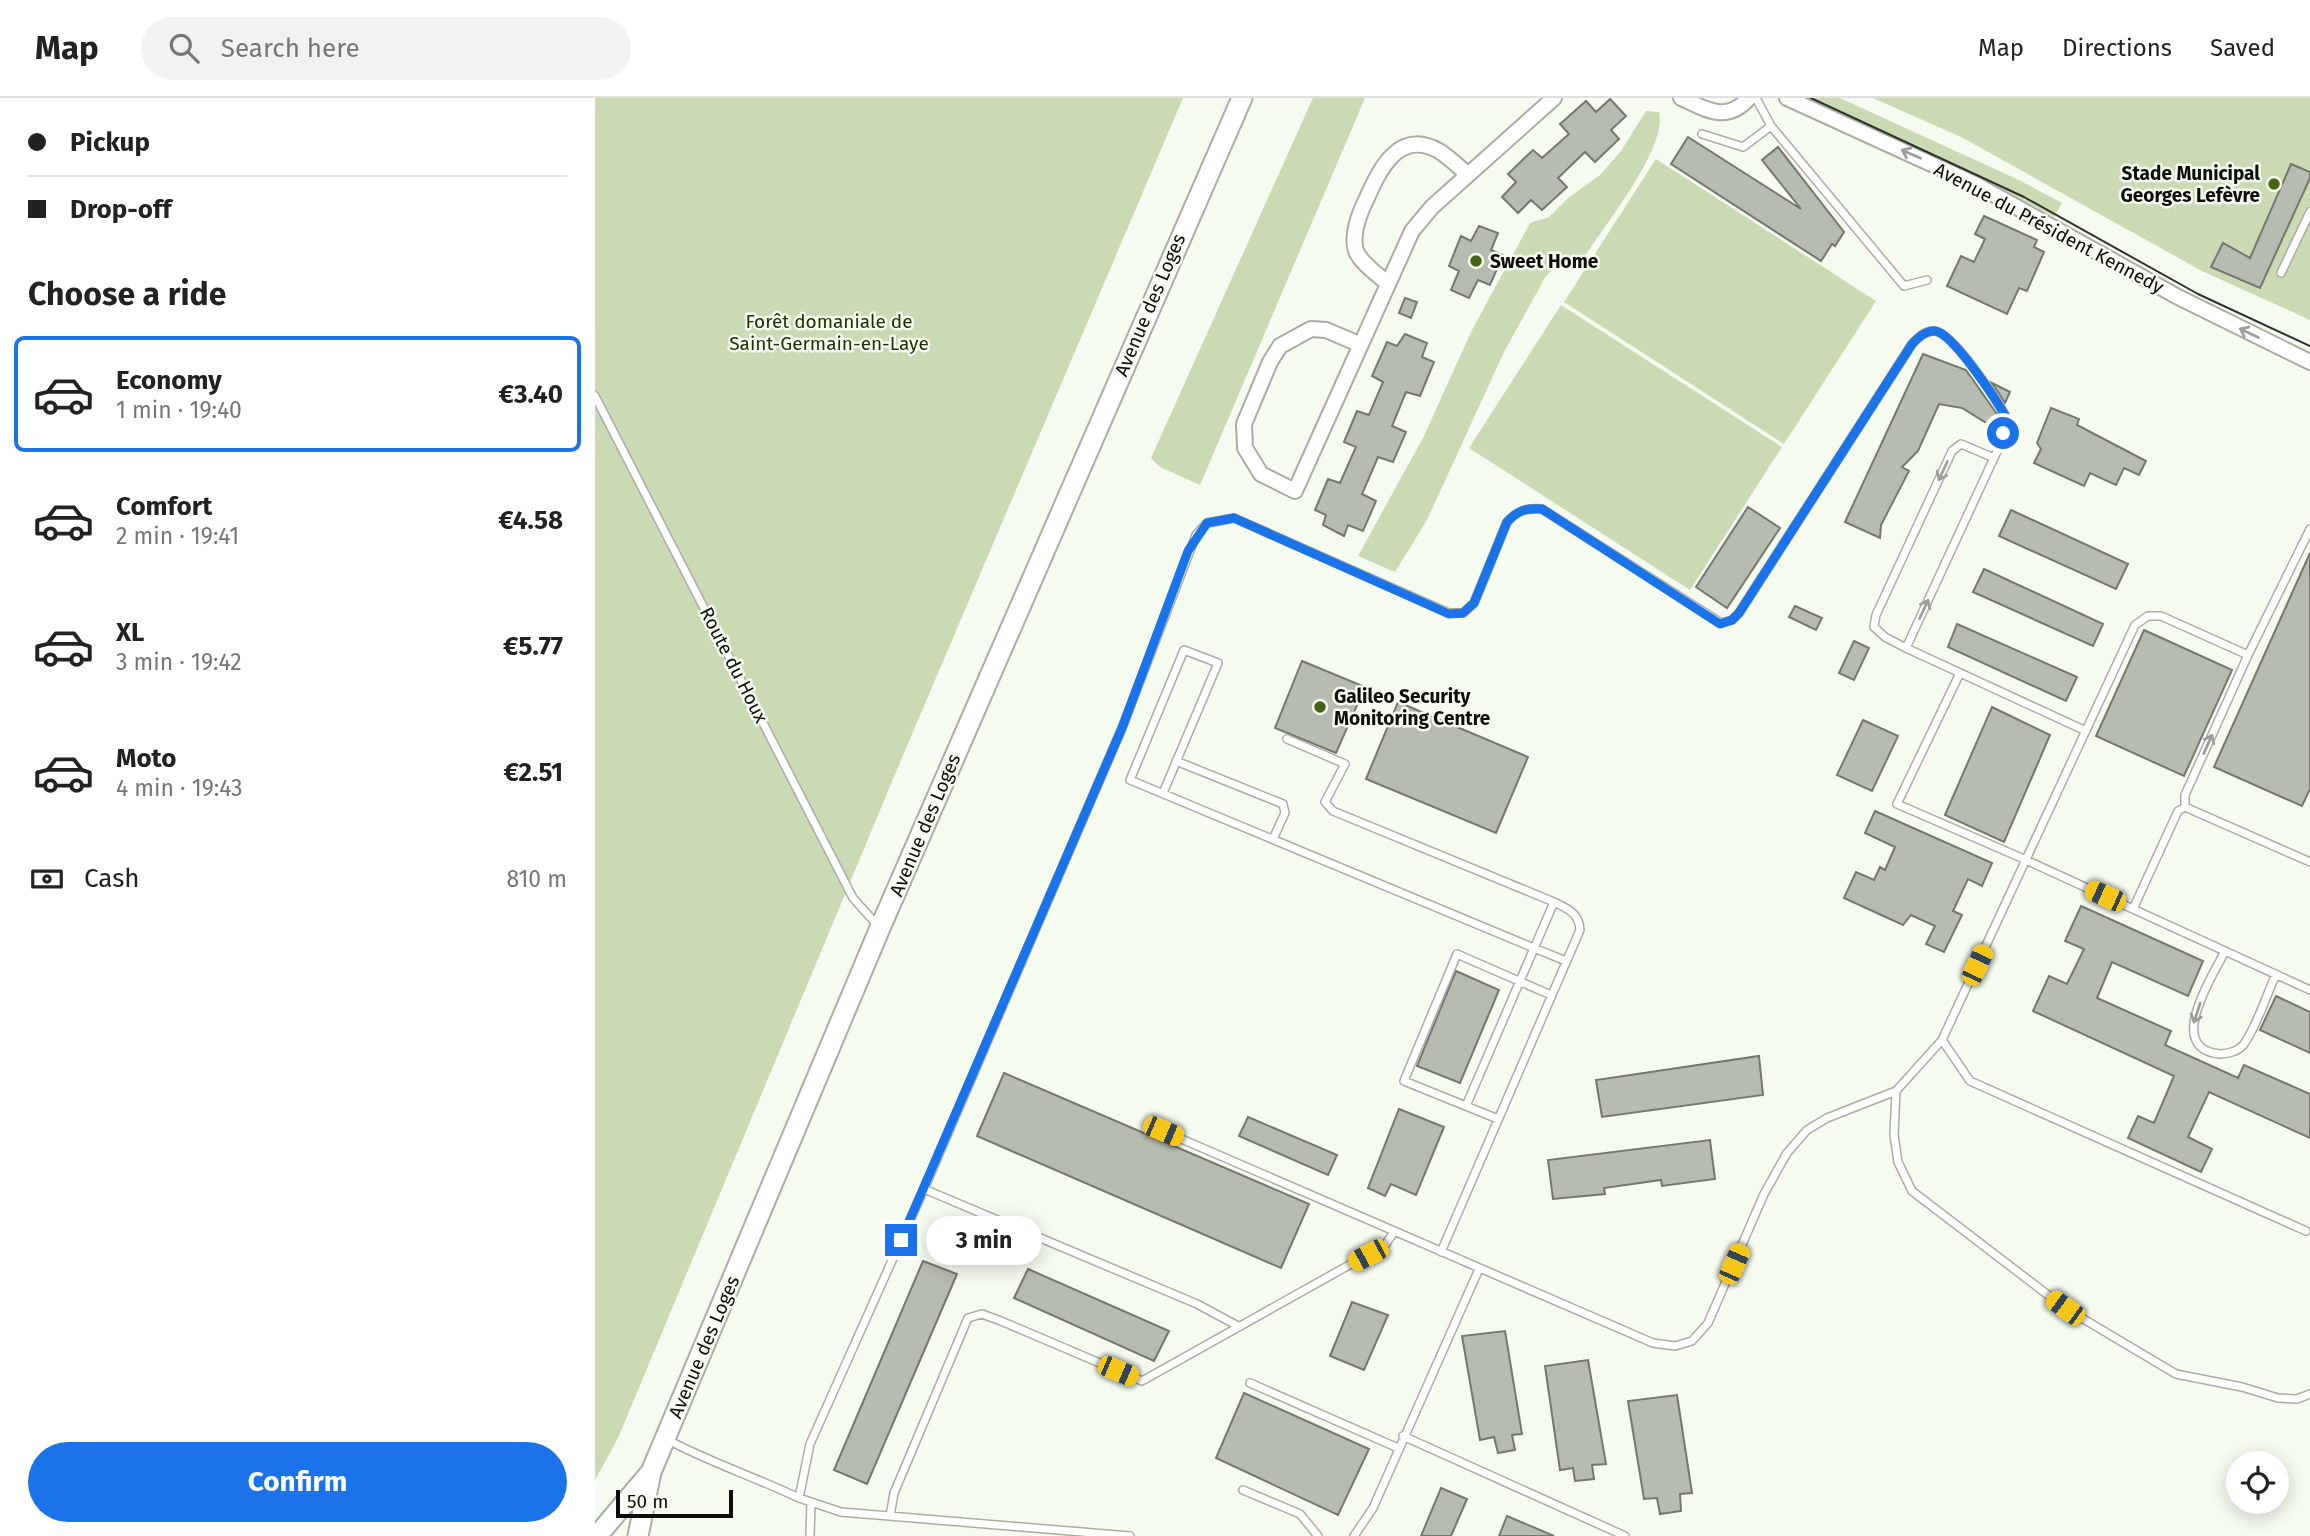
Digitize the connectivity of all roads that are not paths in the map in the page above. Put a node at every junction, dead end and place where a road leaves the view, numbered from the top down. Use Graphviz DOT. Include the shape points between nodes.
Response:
graph roads {
  1 [pos="1235,98"];
  2 [pos="1242,98"];
  3 [pos="1554,98"];
  4 [pos="1681,98"];
  5 [pos="1749,98"];
  6 [pos="1756,98"];
  7 [pos="1787,98"];
  8 [pos="1771,126"];
  9 [pos="1702,134"];
  10 [pos="1468,175"];
  11 [pos="1204,181"];
  12 [pos="2310,212"];
  13 [pos="2281,273"];
  14 [pos="1927,280"];
  15 [pos="1386,282"];
  16 [pos="1359,344"];
  17 [pos="2310,362"];
  18 [pos="595,396"];
  19 [pos="1994,458"];
  20 [pos="2310,529"];
  21 [pos="1906,648"];
  22 [pos="2248,655"];
  23 [pos="1960,673"];
  24 [pos="2086,731"];
  25 [pos="1287,739"];
  26 [pos="1176,761"];
  27 [pos="1163,793"];
  28 [pos="2185,807"];
  29 [pos="1273,839"];
  30 [pos="2028,862"];
  31 [pos="2310,862"];
  32 [pos="1554,902"];
  33 [pos="2133,909"];
  34 [pos="880,928"];
  35 [pos="1534,948"];
  36 [pos="2225,951"];
  37 [pos="1566,961"];
  38 [pos="2276,974"];
  39 [pos="1520,981"];
  40 [pos="2310,990"];
  41 [pos="1551,995"];
  42 [pos="1942,1040"];
  43 [pos="1896,1091"];
  44 [pos="1466,1106"];
  45 [pos="1498,1119"];
  46 [pos="1163,1131"];
  47 [pos="924,1189"];
  48 [pos="2306,1231"];
  49 [pos="1394,1232"];
  50 [pos="1441,1252"];
  51 [pos="1479,1269"];
  52 [pos="1238,1326"];
  53 [pos="1250,1383"];
  54 [pos="2310,1394"];
  55 [pos="1403,1436"];
  56 [pos="665,1438"];
  57 [pos="1398,1448"];
  58 [pos="651,1472"];
  59 [pos="1243,1490"];
  60 [pos="799,1498"];
  61 [pos="811,1502"];
  62 [pos="890,1516"];
  63 [pos="597,1536"];
  64 [pos="638,1536"];
  65 [pos="810,1536"];
  66 [pos="1130,1536"];
  67 [pos="1318,1536"];
  68 [pos="1355,1536"];
  69 [pos="1625,1536"];
  1 -- 11 [label="main road, Avenue des Loges"];
  2 -- 11 [label="main road, Avenue des Loges"];
  3 -- 10 [label="street"];
  4 -- 5 [label="street" via="1711,112 1733,112"];
  6 -- 8 [label="lane"];
  17 -- 7 [label="street, Avenue du Président Kennedy, one-way" via="2187,302 1984,189"];
  8 -- 9 [label="lane" via="1743,147"];
  8 -- 14 [label="lane" via="1904,286"];
  10 -- 15 [label="street" via="1412,231"];
  10 -- 15 [label="street" via="1438,150 1422,146 1409,146 1382,164 1360,212 1355,241 1360,257"];
  11 -- 34 [label="main road, Avenue des Loges"];
  12 -- 13 [label="lane"];
  15 -- 16 [label="street"];
  16 -- 16 [label="street" via="1295,491 1261,474 1245,448 1244,424 1280,346 1311,329 1326,330"];
  18 -- 34 [label="lane, Route du Houx" via="853,898"];
  21 -- 19 [label="lane, one-way"];
  19 -- 21 [label="lane, one-way" via="1961,444 1952,451 1876,615 1874,627"];
  19 -- 47 [label="lane" via="2007,419 1999,405 1945,335 1933,331 1921,335 1739,613 1720,624 1542,509 1517,512 1507,522 1474,603 1463,613 1449,614 1234,518 1207,523 1188,551 1122,728"];
  20 -- 22 [label="lane"];
  21 -- 23 [label="lane"];
  22 -- 24 [label="lane" via="2161,616 2148,616 2136,625"];
  28 -- 22 [label="lane, one-way" via="2185,795"];
  23 -- 24 [label="lane"];
  23 -- 30 [label="lane" via="1897,804"];
  24 -- 30 [label="lane"];
  25 -- 32 [label="lane" via="1345,764 1325,802 1333,811"];
  26 -- 27 [label="lane"];
  26 -- 27 [label="lane" via="1218,663 1184,650 1130,780"];
  26 -- 29 [label="lane" via="1283,803 1285,813"];
  27 -- 29 [label="lane"];
  28 -- 31 [label="lane"];
  28 -- 33 [label="lane" via="2178,811"];
  29 -- 35 [label="lane"];
  30 -- 33 [label="lane"];
  30 -- 42 [label="lane"];
  32 -- 35 [label="lane"];
  32 -- 37 [label="lane" via="1580,920"];
  33 -- 36 [label="lane"];
  34 -- 56 [label="main road, Avenue des Loges"];
  35 -- 37 [label="lane"];
  35 -- 39 [label="lane"];
  36 -- 38 [label="lane"];
  36 -- 38 [label="lane, one-way" via="2193,1017 2196,1040 2214,1053 2227,1054 2243,1046"];
  37 -- 41 [label="lane"];
  38 -- 40 [label="lane"];
  39 -- 41 [label="lane"];
  39 -- 44 [label="lane"];
  39 -- 44 [label="lane" via="1457,954 1404,1080"];
  41 -- 45 [label="lane"];
  42 -- 43 [label="lane"];
  42 -- 48 [label="lane" via="1970,1081"];
  43 -- 51 [label="lane" via="1827,1118 1807,1130 1787,1153 1764,1194 1708,1323 1692,1341 1675,1346 1653,1343"];
  43 -- 54 [label="lane" via="1898,1162 1912,1191 2065,1308 2176,1374 2278,1398"];
  44 -- 45 [label="lane"];
  45 -- 50 [label="lane"];
  46 -- 49 [label="lane"];
  47 -- 52 [label="lane" via="1197,1304"];
  47 -- 60 [label="lane" via="810,1444"];
  49 -- 50 [label="lane"];
  49 -- 52 [label="lane" via="1385,1245"];
  50 -- 51 [label="lane"];
  51 -- 55 [label="lane"];
  52 -- 62 [label="lane" via="1142,1381 982,1314 968,1318 894,1493"];
  53 -- 57 [label="lane"];
  55 -- 57 [label="lane"];
  55 -- 69 [label="lane"];
  56 -- 58 [label="main road, Avenue des Loges"];
  56 -- 60 [label="lane"];
  57 -- 68 [label="lane" via="1373,1508"];
  58 -- 63 [label="main road, Avenue des Loges"];
  58 -- 64 [label="main road, Avenue des Loges"];
  59 -- 67 [label="lane" via="1300,1514"];
  60 -- 61 [label="lane"];
  61 -- 62 [label="lane" via="841,1512"];
  61 -- 65 [label="lane"];
  62 -- 66 [label="lane"];
}
